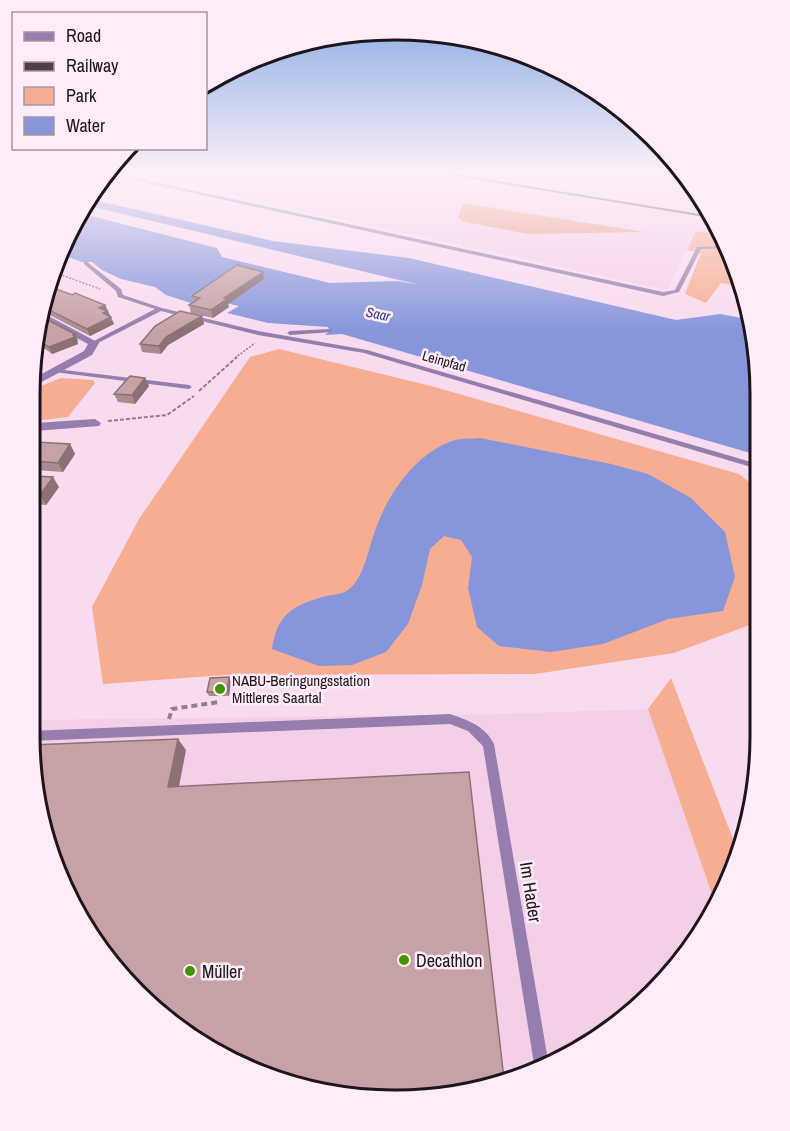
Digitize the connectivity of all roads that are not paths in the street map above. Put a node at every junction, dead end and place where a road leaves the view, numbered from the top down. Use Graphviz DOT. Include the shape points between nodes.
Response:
graph roads {
  1 [pos="349,226"];
  2 [pos="717,247"];
  3 [pos="86,263"];
  4 [pos="160,309"];
  5 [pos="49,320"];
  6 [pos="330,331"];
  7 [pos="267,335"];
  8 [pos="94,344"];
  9 [pos="56,371"];
  10 [pos="41,379"];
  11 [pos="189,387"];
  12 [pos="95,423"];
  13 [pos="40,427"];
  14 [pos="750,465"];
  15 [pos="40,736"];
  16 [pos="541,1059"];
  1 -- 2 [label="lane" via="663,294 677,291 699,248"];
  3 -- 4 [label="lane, Leinpfad" via="119,290 120,296"];
  4 -- 7 [label="lane, Leinpfad"];
  4 -- 8 [label="lane"];
  5 -- 8 [label="street"];
  6 -- 7 [label="lane"];
  7 -- 14 [label="lane, Leinpfad" via="365,351"];
  8 -- 9 [label="street" via="88,353"];
  9 -- 10 [label="street"];
  9 -- 11 [label="lane"];
  12 -- 13 [label="street"];
  15 -- 16 [label="lane, Im Hader" via="450,719 472,727 488,744"];
}
